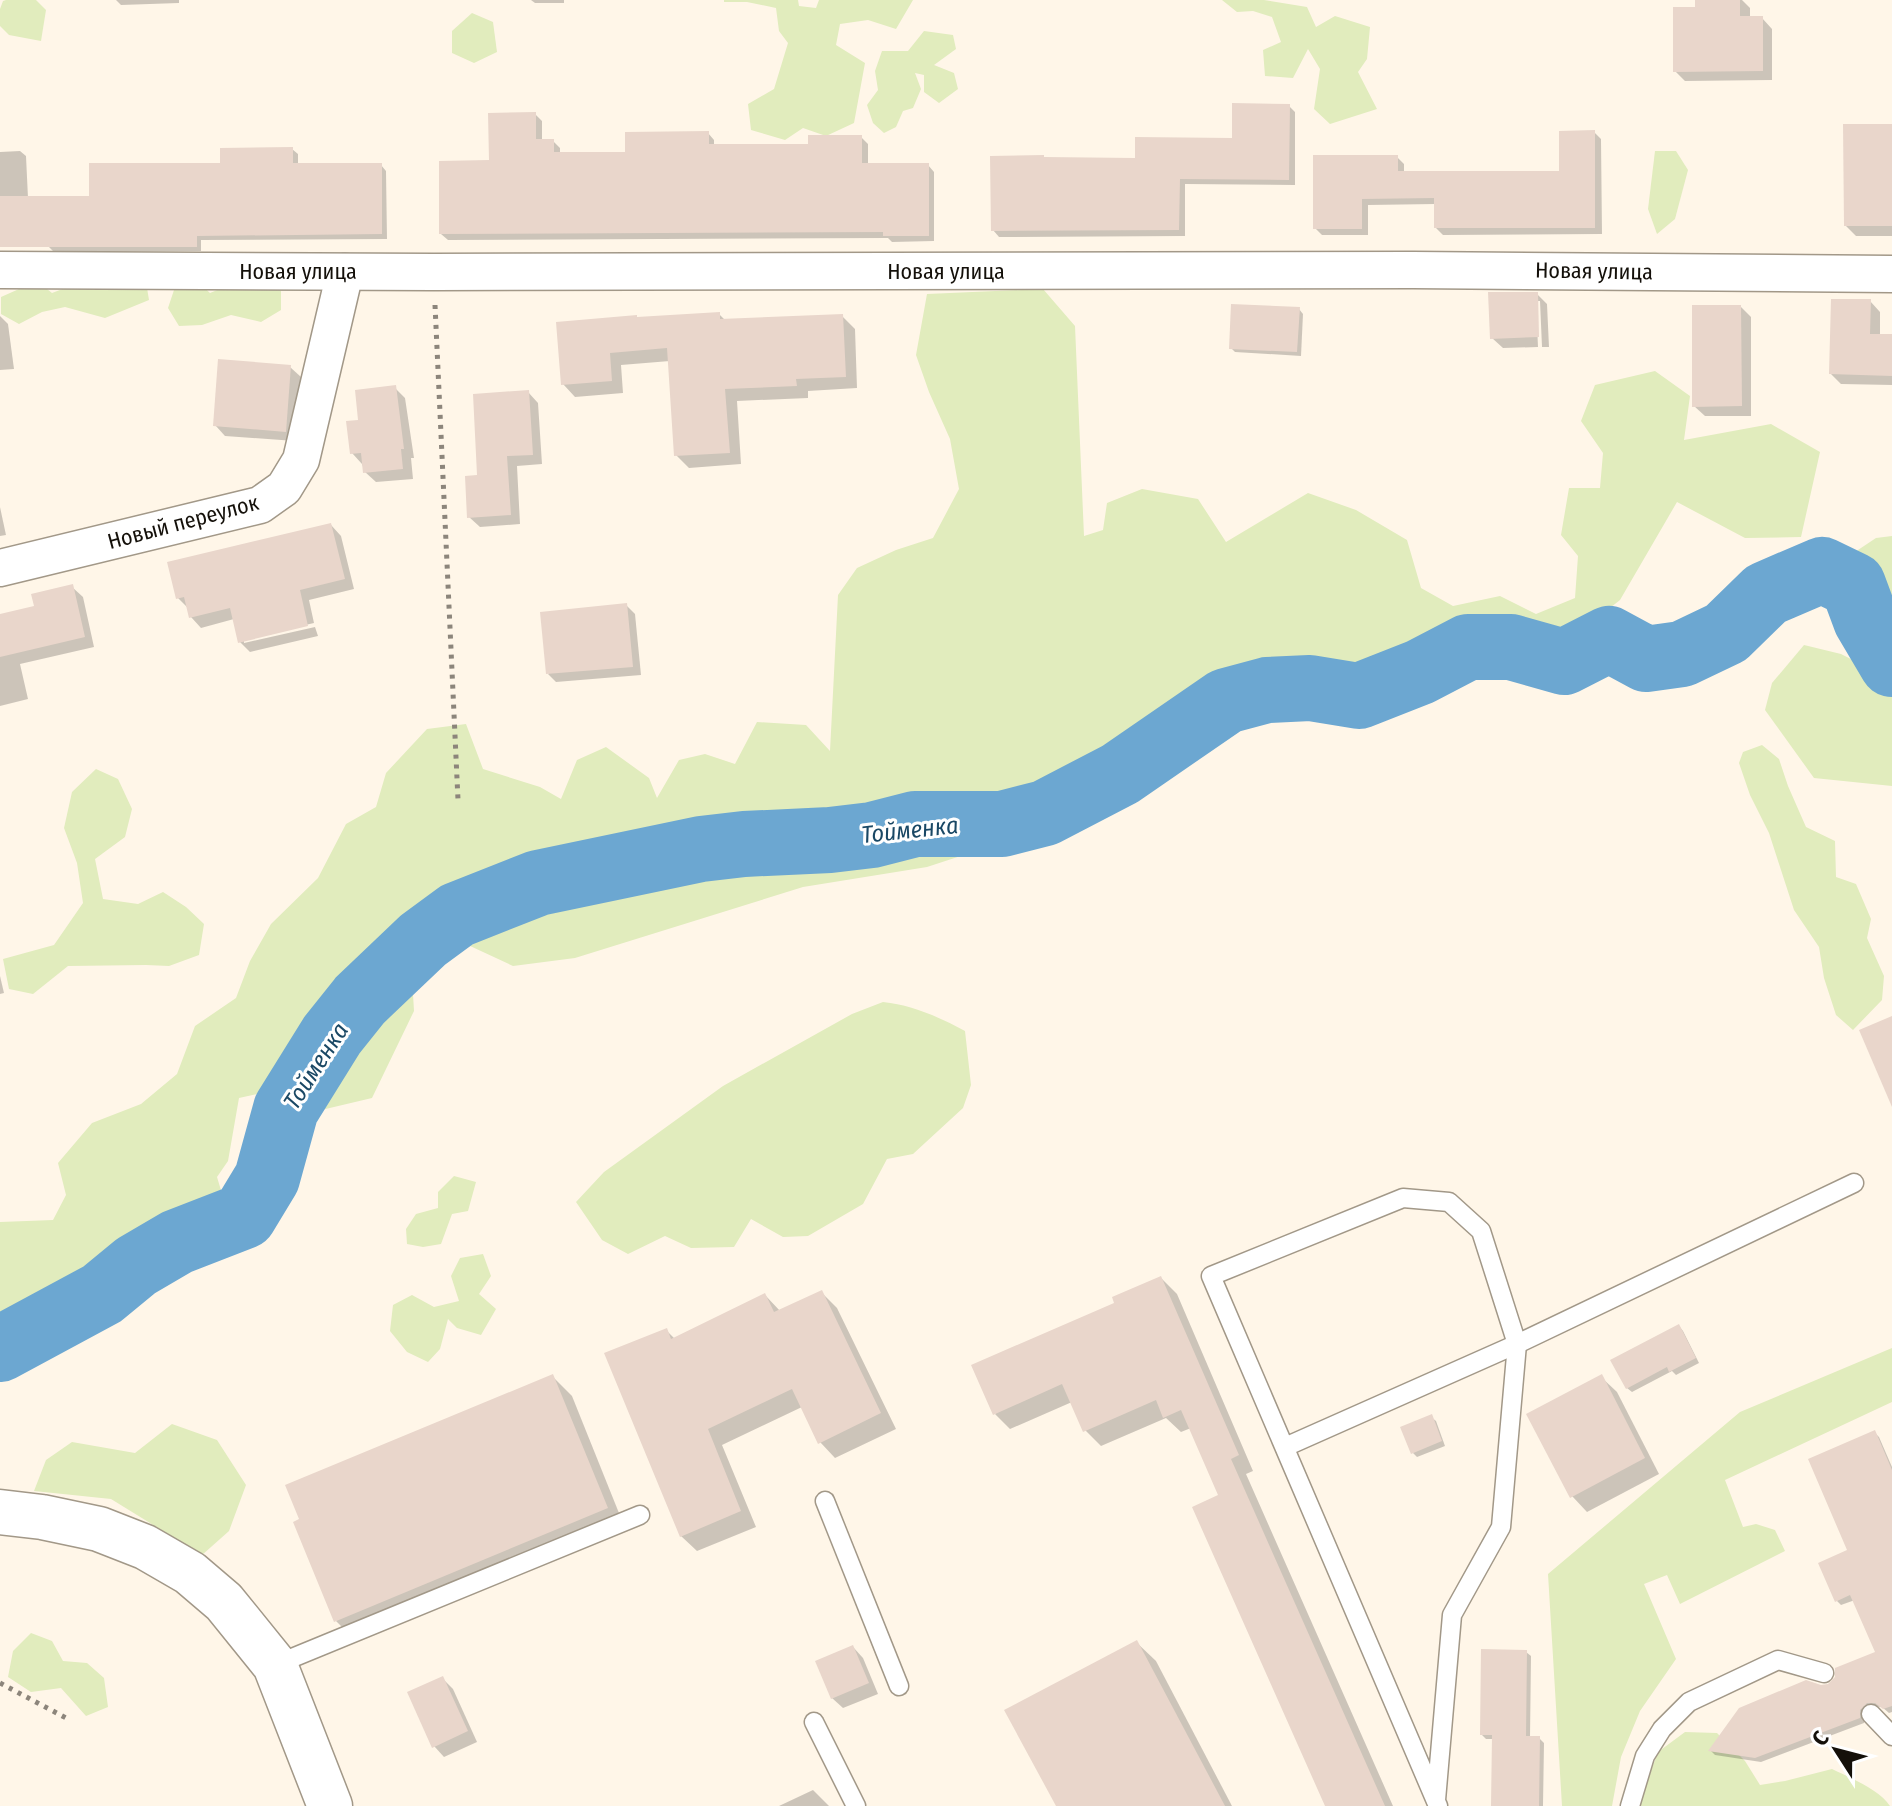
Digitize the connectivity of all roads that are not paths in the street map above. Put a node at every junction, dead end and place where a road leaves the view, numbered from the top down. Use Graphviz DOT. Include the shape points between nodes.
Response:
graph roads {
  1 [pos="0,270"];
  2 [pos="345,272"];
  3 [pos="1892,274"];
  4 [pos="0,568"];
  5 [pos="1854,1183"];
  6 [pos="1517,1344"];
  7 [pos="1285,1447"];
  8 [pos="825,1501"];
  9 [pos="0,1512"];
  10 [pos="640,1515"];
  11 [pos="275,1665"];
  12 [pos="1824,1673"];
  13 [pos="899,1686"];
  14 [pos="1871,1714"];
  15 [pos="814,1722"];
  16 [pos="1892,1736"];
  17 [pos="1437,1803"];
  18 [pos="330,1806"];
  19 [pos="856,1806"];
  20 [pos="1630,1806"];
  1 -- 2 [label="street, Новая улица"];
  2 -- 3 [label="street, Новая улица"];
  2 -- 4 [label="street, Новый переулок" via="301,460 284,488 260,505"];
  5 -- 6 [label="lane"];
  6 -- 7 [label="lane"];
  6 -- 7 [label="lane" via="1481,1231 1449,1202 1403,1198 1211,1276"];
  6 -- 17 [label="lane" via="1501,1527 1452,1615"];
  7 -- 17 [label="lane"];
  8 -- 13 [label="lane"];
  9 -- 11 [label="street" via="99,1529 145,1547 190,1573 224,1602"];
  10 -- 11 [label="lane"];
  11 -- 18 [label="street"];
  12 -- 20 [label="lane" via="1778,1660 1689,1702 1645,1756"];
  14 -- 16 [label="lane"];
  15 -- 19 [label="lane"];
}
